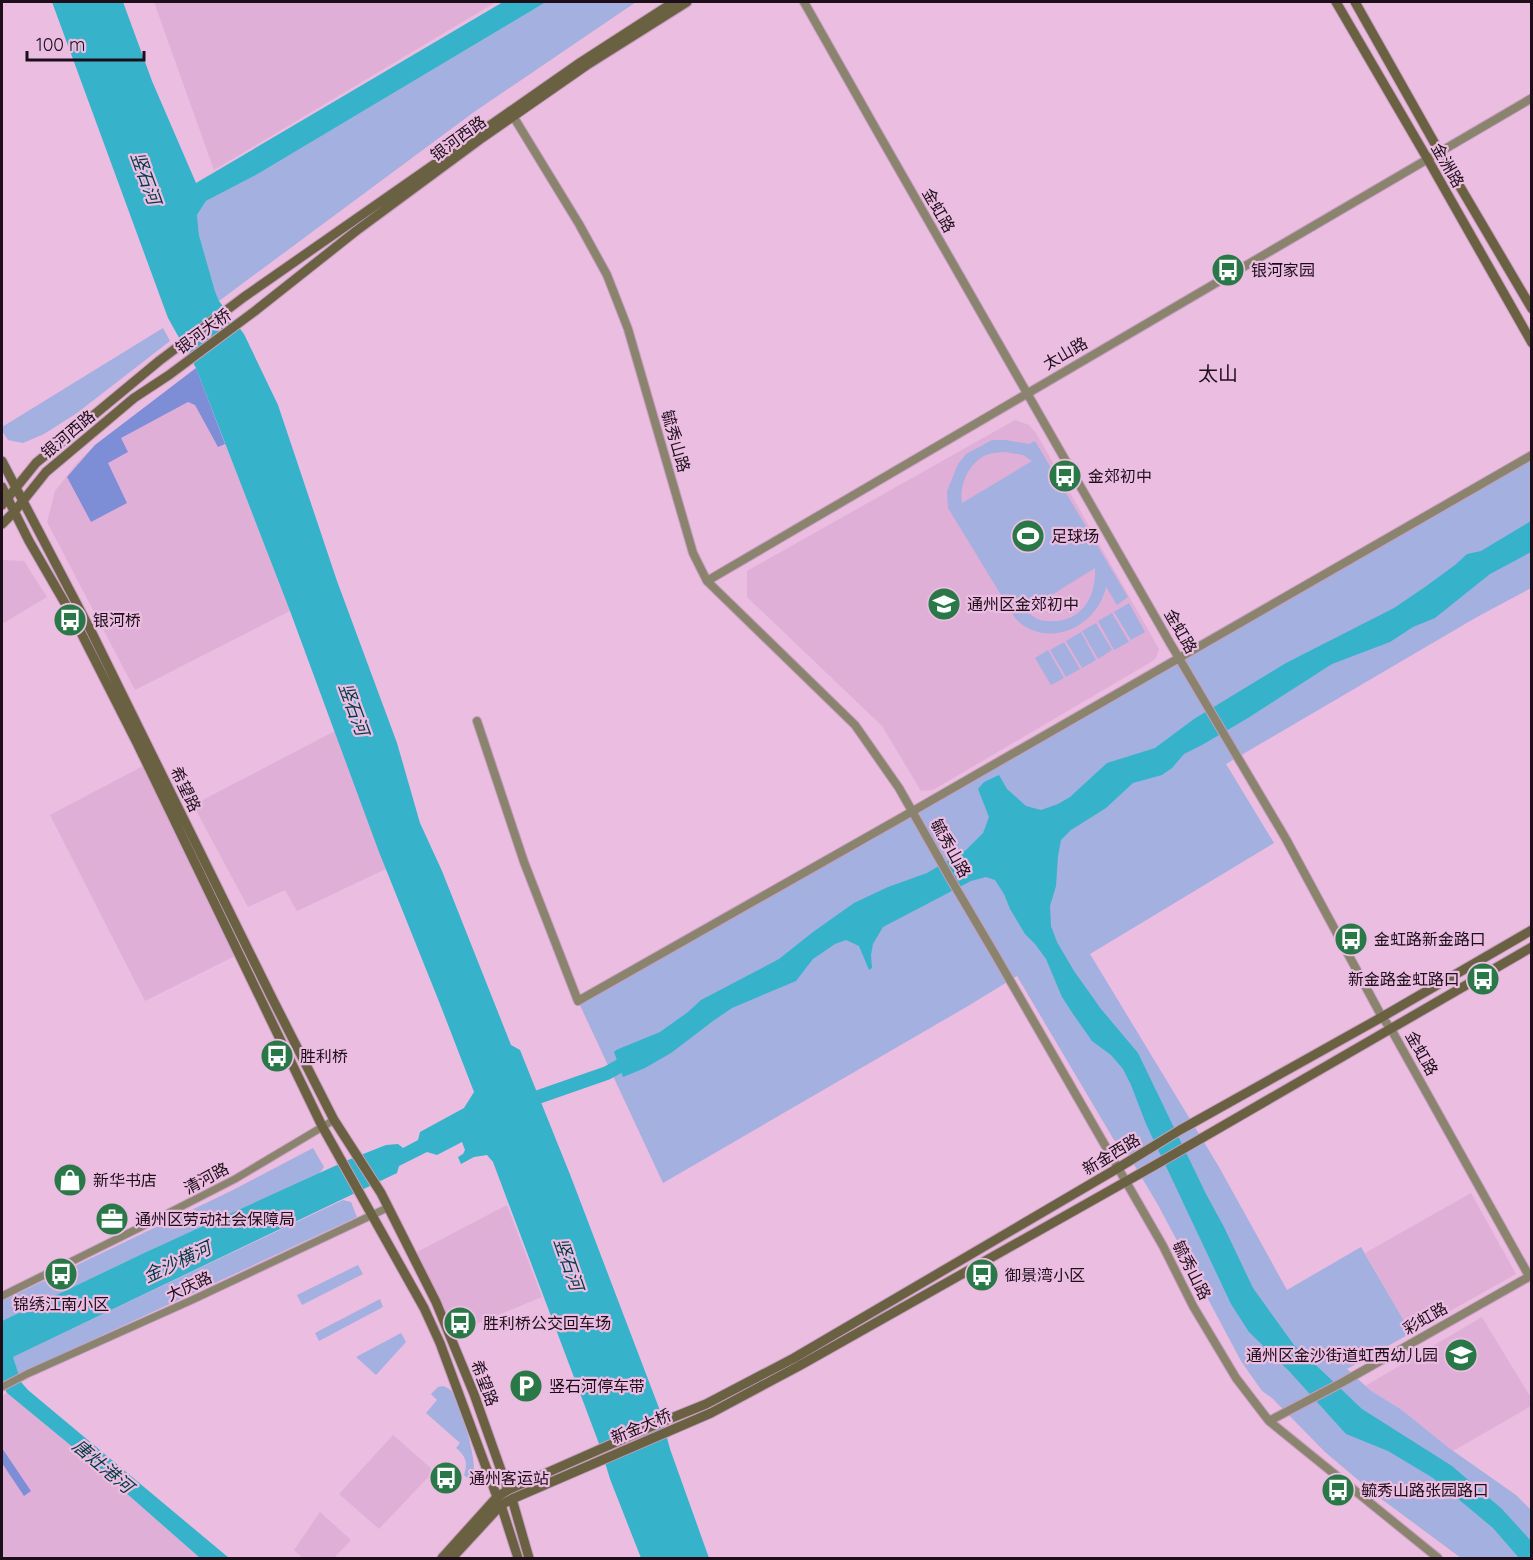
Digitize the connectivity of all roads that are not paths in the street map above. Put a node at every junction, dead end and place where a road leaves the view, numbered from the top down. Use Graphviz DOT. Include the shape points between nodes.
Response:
graph roads {
  1 [pos="674,2"];
  2 [pos="687,2"];
  3 [pos="804,2"];
  4 [pos="1336,2"];
  5 [pos="1356,2"];
  6 [pos="1532,98"];
  7 [pos="511,113"];
  8 [pos="1439,151"];
  9 [pos="1427,158"];
  10 [pos="244,297"];
  11 [pos="1532,309"];
  12 [pos="255,311"];
  13 [pos="1532,343"];
  14 [pos="159,361"];
  15 [pos="169,375"];
  16 [pos="1027,392"];
  17 [pos="1532,455"];
  18 [pos="2,461"];
  19 [pos="2,487"];
  20 [pos="15,487"];
  21 [pos="4,501"];
  22 [pos="22,501"];
  23 [pos="14,512"];
  24 [pos="2,525"];
  25 [pos="706,581"];
  26 [pos="1179,658"];
  27 [pos="477,722"];
  28 [pos="913,811"];
  29 [pos="1532,930"];
  30 [pos="1532,947"];
  31 [pos="1382,1017"];
  32 [pos="1391,1029"];
  33 [pos="334,1120"];
  34 [pos="322,1126"];
  35 [pos="1118,1168"];
  36 [pos="1126,1182"];
  37 [pos="387,1208"];
  38 [pos="372,1215"];
  39 [pos="1530,1276"];
  40 [pos="2,1296"];
  41 [pos="2,1387"];
  42 [pos="706,1404"];
  43 [pos="711,1413"];
  44 [pos="1269,1421"];
  45 [pos="581,1463"];
  46 [pos="510,1495"];
  47 [pos="499,1501"];
  48 [pos="442,1558"];
  49 [pos="452,1558"];
  50 [pos="518,1558"];
  51 [pos="529,1558"];
  52 [pos="1438,1558"];
  1 -- 7 [label="main road, 银河西路"];
  2 -- 7 [label="main road, 银河西路"];
  3 -- 16 [label="street, 金虹路"];
  4 -- 9 [label="main road, 金洲路"];
  5 -- 8 [label="main road, 金洲路"];
  6 -- 8 [label="street, 太山路"];
  7 -- 10 [label="main road, 银河西路"];
  7 -- 12 [label="main road, 银河西路"];
  7 -- 25 [label="street, 毓秀山路" via="608,275 628,329 693,553"];
  8 -- 9 [label="street, 太山路"];
  8 -- 11 [label="main road, 金洲路"];
  9 -- 13 [label="main road, 金洲路"];
  9 -- 16 [label="street, 太山路"];
  10 -- 14 [label="main road, 银河大桥"];
  12 -- 15 [label="main road, 银河大桥"];
  14 -- 20 [label="main road, 银河西路" via="36,463"];
  15 -- 22 [label="main road, 银河西路" via="134,398 46,472"];
  16 -- 25 [label="street, 太山路"];
  16 -- 26 [label="street, 金虹路"];
  17 -- 26 [label="street"];
  18 -- 20 [label="main road, 希望路"];
  19 -- 21 [label="main road, 希望路"];
  20 -- 21 [label="main road, 银河西路"];
  20 -- 22 [label="main road, 希望路"];
  21 -- 23 [label="main road, 希望路"];
  22 -- 23 [label="main road, 银河西路"];
  22 -- 33 [label="main road, 希望路" via="97,643"];
  23 -- 24 [label="main road, 银河西路"];
  23 -- 34 [label="main road, 希望路" via="137,743"];
  25 -- 28 [label="street, 毓秀山路" via="855,725"];
  26 -- 28 [label="street"];
  26 -- 31 [label="street, 金虹路" via="1286,839"];
  27 -- 28 [label="street" via="524,862 578,1001"];
  28 -- 35 [label="street, 毓秀山路"];
  29 -- 31 [label="main road, 新金西路"];
  30 -- 32 [label="main road, 新金西路"];
  31 -- 32 [label="street, 金虹路"];
  31 -- 35 [label="main road, 新金西路"];
  32 -- 36 [label="main road, 新金西路"];
  32 -- 39 [label="street, 金虹路"];
  33 -- 34 [label="street, 清河路"];
  33 -- 37 [label="main road, 希望路"];
  34 -- 38 [label="main road, 希望路"];
  34 -- 40 [label="street, 清河路" via="235,1179"];
  35 -- 36 [label="street, 毓秀山路"];
  35 -- 42 [label="main road, 新金西路" via="794,1358"];
  36 -- 43 [label="main road, 新金西路"];
  36 -- 44 [label="street, 毓秀山路" via="1230,1369"];
  37 -- 38 [label="street, 大庆路"];
  37 -- 46 [label="main road, 希望路" via="448,1329"];
  38 -- 41 [label="street, 大庆路"];
  38 -- 47 [label="main road, 希望路" via="440,1343"];
  39 -- 44 [label="street, 彩虹路"];
  42 -- 45 [label="main road, 新金大桥"];
  43 -- 45 [label="main road, 新金大桥"];
  44 -- 52 [label="street, 毓秀山路"];
  45 -- 46 [label="main road"];
  46 -- 47 [label="main road"];
  46 -- 51 [label="main road, 希望路"];
  47 -- 48 [label="main road"];
  47 -- 49 [label="main road"];
  47 -- 50 [label="main road, 希望路"];
}
